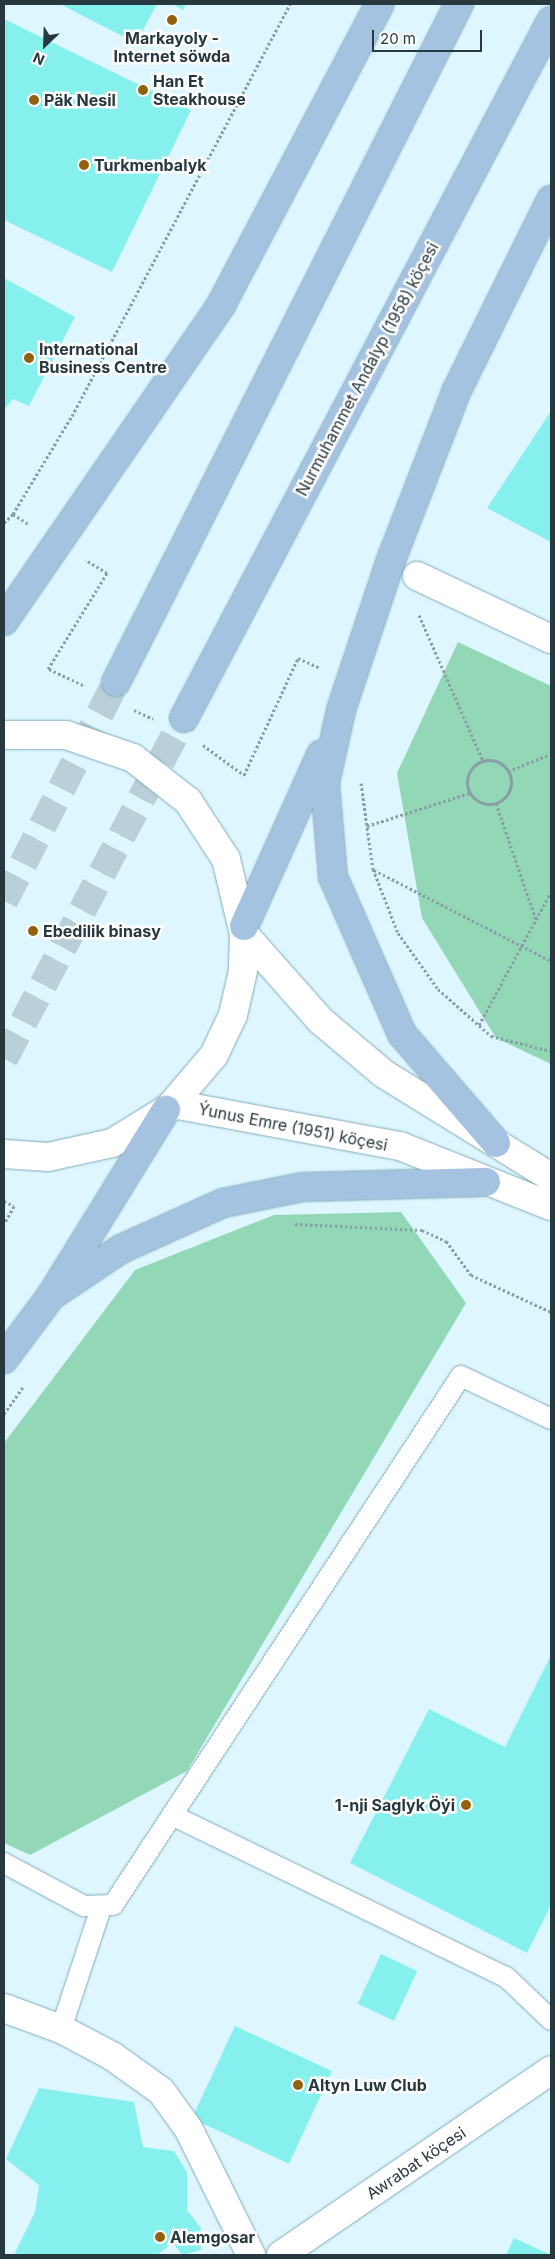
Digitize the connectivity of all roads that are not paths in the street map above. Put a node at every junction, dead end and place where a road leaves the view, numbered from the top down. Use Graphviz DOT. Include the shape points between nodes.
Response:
graph roads {
  1 [pos="380,4"];
  2 [pos="459,4"];
  3 [pos="551,21"];
  4 [pos="551,200"];
  5 [pos="417,576"];
  6 [pos="4,621"];
  7 [pos="551,640"];
  8 [pos="111,692"];
  9 [pos="341,710"];
  10 [pos="173,721"];
  11 [pos="4,735"];
  12 [pos="244,930"];
  13 [pos="170,1107"];
  14 [pos="496,1143"];
  15 [pos="4,1154"];
  16 [pos="551,1177"];
  17 [pos="486,1182"];
  18 [pos="551,1206"];
  19 [pos="51,1296"];
  20 [pos="4,1359"];
  21 [pos="551,1419"];
  22 [pos="172,1816"];
  23 [pos="4,1863"];
  24 [pos="101,1908"];
  25 [pos="4,2008"];
  26 [pos="550,2015"];
  27 [pos="61,2029"];
  28 [pos="551,2070"];
  29 [pos="251,2255"];
  30 [pos="281,2255"];
  1 -- 6 [label="main road" via="221,305"];
  2 -- 8 [label="main road"];
  3 -- 10 [label="main road, Nurmuhammet Andalyp (1958) köçesi"];
  4 -- 9 [label="main road" via="457,390 391,560"];
  5 -- 7 [label="street"];
  9 -- 12 [label="main road"];
  9 -- 14 [label="main road" via="325,783 332,877 402,1034"];
  11 -- 12 [label="street" via="66,735 133,758 188,801 226,859"];
  12 -- 13 [label="street" via="244,971 233,1015 214,1055"];
  12 -- 14 [label="street" via="321,1021 384,1074"];
  13 -- 15 [label="street" via="112,1143 48,1158"];
  13 -- 17 [label="street, Ýunus Emre (1951) köçesi" via="400,1146"];
  13 -- 19 [label="main road"];
  14 -- 16 [label="street"];
  17 -- 18 [label="street, Ýunus Emre (1951) köçesi"];
  17 -- 19 [label="main road" via="302,1187 223,1204 122,1249"];
  19 -- 20 [label="main road"];
  21 -- 22 [label="lane" via="461,1376"];
  22 -- 24 [label="lane" via="122,1896"];
  22 -- 26 [label="lane" via="506,1977"];
  23 -- 24 [label="lane" via="84,1906"];
  24 -- 27 [label="lane"];
  25 -- 27 [label="street"];
  27 -- 29 [label="street" via="112,2056 161,2091 188,2128"];
  28 -- 30 [label="street, Awrabat köçesi"];
}
